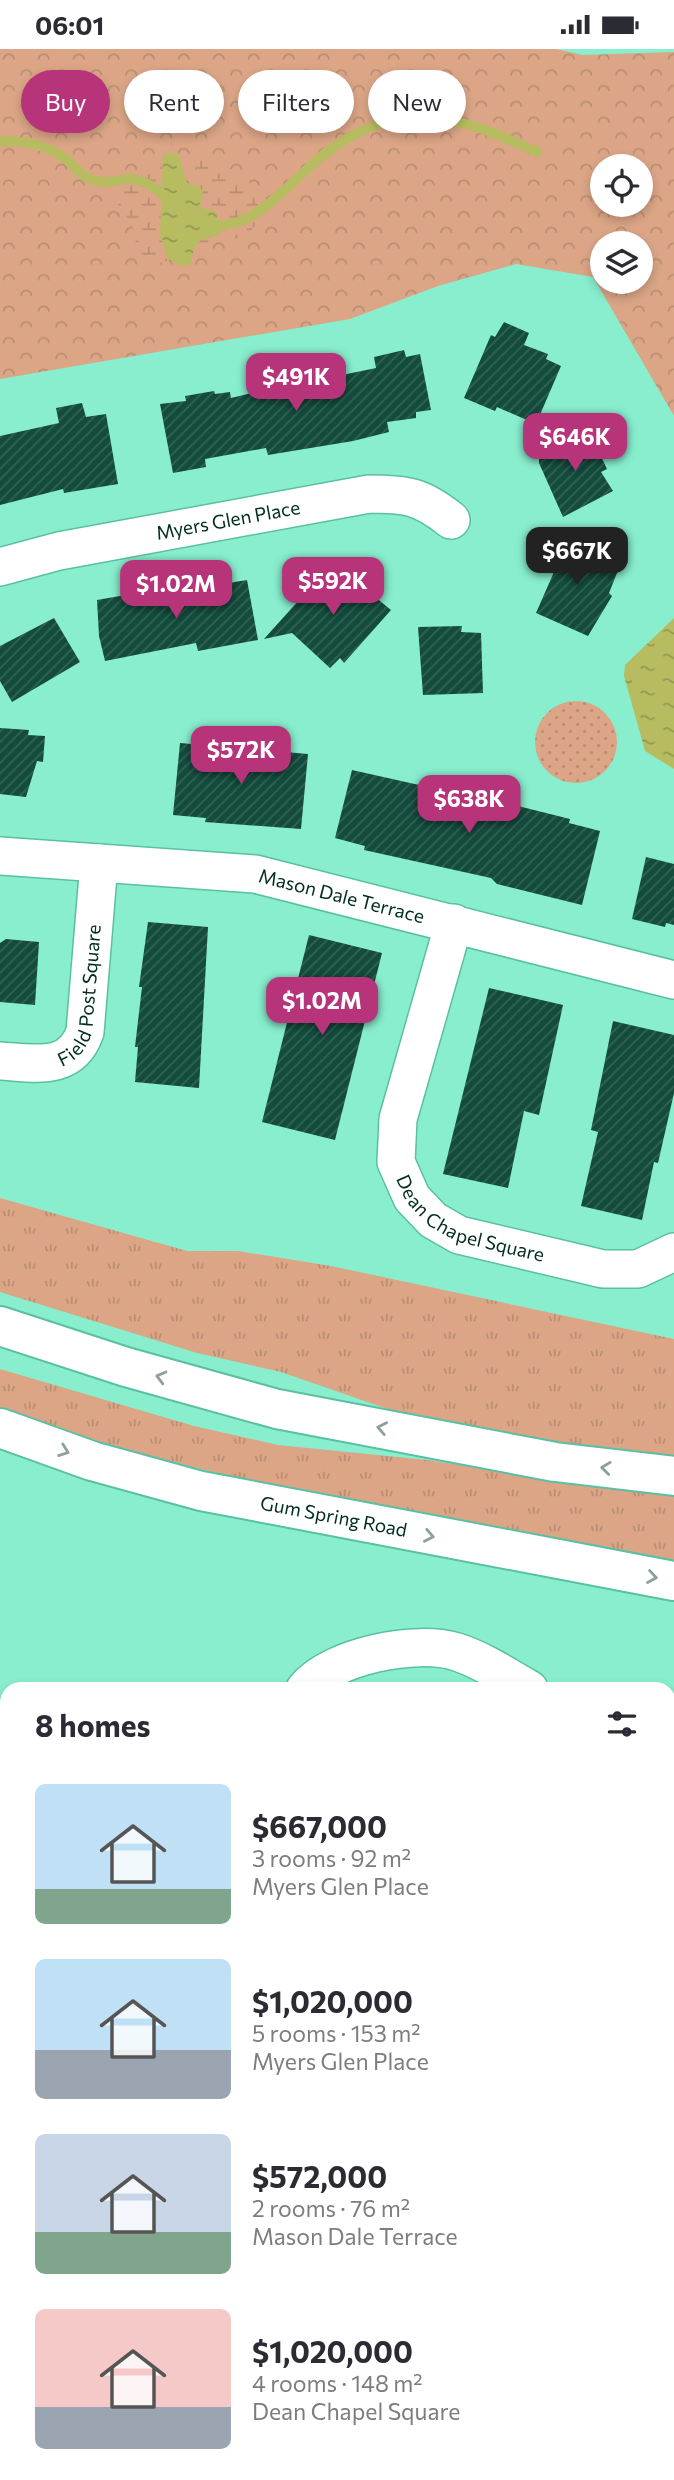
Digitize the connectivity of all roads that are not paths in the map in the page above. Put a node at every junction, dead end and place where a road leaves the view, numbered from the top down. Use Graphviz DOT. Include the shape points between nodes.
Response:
graph roads {
  1 [pos="451,520"];
  2 [pos="0,567"];
  3 [pos="0,856"];
  4 [pos="99,863"];
  5 [pos="454,923"];
  6 [pos="674,980"];
  7 [pos="0,1061"];
  8 [pos="674,1252"];
  9 [pos="0,1326"];
  10 [pos="0,1428"];
  11 [pos="674,1476"];
  12 [pos="674,1580"];
  13 [pos="312,1682"];
  14 [pos="515,1682"];
  1 -- 2 [label="street, Myers Glen Place" via="407,494 346,497 59,551"];
  3 -- 4 [label="street, Mason Dale Terrace"];
  4 -- 5 [label="street, Mason Dale Terrace" via="256,874"];
  4 -- 7 [label="street, Field Post Square" via="82,1042 52,1064"];
  5 -- 6 [label="street, Mason Dale Terrace"];
  5 -- 8 [label="street, Dean Chapel Square" via="398,1119 396,1162 412,1198 433,1220 459,1235 603,1269 638,1269"];
  11 -- 9 [label="main road, one-way" via="555,1462 277,1409"];
  10 -- 12 [label="main road, Gum Spring Road, one-way" via="92,1461 201,1492"];
  13 -- 14 [label="street" via="326,1669 370,1653 418,1649 454,1651"];
}
